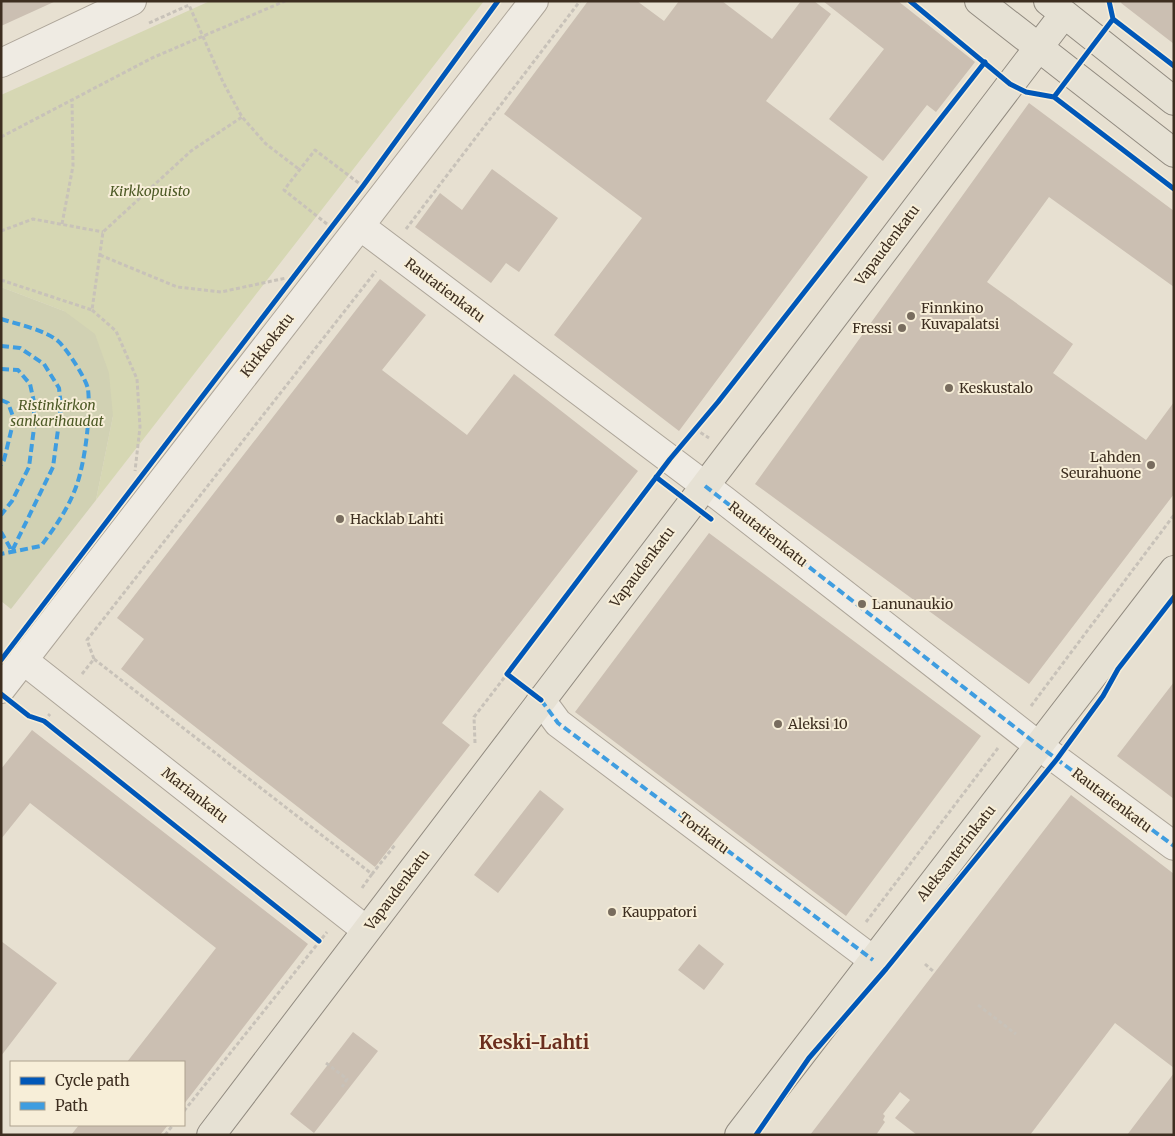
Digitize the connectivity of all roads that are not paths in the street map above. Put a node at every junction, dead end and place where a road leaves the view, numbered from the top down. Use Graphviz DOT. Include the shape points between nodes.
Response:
graph roads {
  1 [pos="132,1"];
  2 [pos="534,1"];
  3 [pos="979,1"];
  4 [pos="1063,6"];
  5 [pos="1039,46"];
  6 [pos="1,63"];
  7 [pos="1174,100"];
  8 [pos="1174,153"];
  9 [pos="348,223"];
  10 [pos="705,486"];
  11 [pos="1174,570"];
  12 [pos="23,660"];
  13 [pos="1,688"];
  14 [pos="541,700"];
  15 [pos="1039,746"];
  16 [pos="1174,846"];
  17 [pos="366,930"];
  18 [pos="874,960"];
  19 [pos="217,1133"];
  20 [pos="739,1135"];
  1 -- 6 [label="street"];
  2 -- 9 [label="street, Kirkkokatu"];
  3 -- 5 [label="main road"];
  4 -- 5 [label="main road, Vapaudenkatu"];
  4 -- 7 [label="main road"];
  5 -- 8 [label="main road"];
  5 -- 10 [label="main road, Vapaudenkatu"];
  9 -- 10 [label="street, Rautatienkatu" via="391,250"];
  9 -- 12 [label="street, Kirkkokatu"];
  10 -- 14 [label="main road, Vapaudenkatu"];
  10 -- 15 [label="street, Rautatienkatu"];
  11 -- 15 [label="main road, Aleksanterinkatu"];
  12 -- 13 [label="street, Kirkkokatu"];
  12 -- 17 [label="street, Mariankatu"];
  14 -- 17 [label="main road, Vapaudenkatu"];
  14 -- 18 [label="street, Torikatu" via="558,723"];
  15 -- 16 [label="street, Rautatienkatu"];
  15 -- 18 [label="main road, Aleksanterinkatu"];
  17 -- 19 [label="main road, Vapaudenkatu"];
  18 -- 20 [label="main road, Aleksanterinkatu"];
}
